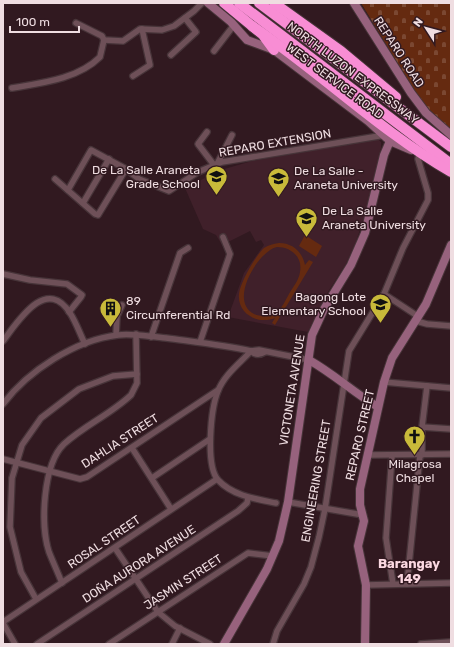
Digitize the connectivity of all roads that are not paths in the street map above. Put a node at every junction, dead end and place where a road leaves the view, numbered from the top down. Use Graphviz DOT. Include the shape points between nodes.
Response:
graph roads {
  1 [pos="202,3"];
  2 [pos="208,3"];
  3 [pos="224,3"];
  4 [pos="239,3"];
  5 [pos="259,3"];
  6 [pos="274,3"];
  7 [pos="354,3"];
  8 [pos="185,18"];
  9 [pos="76,23"];
  10 [pos="234,25"];
  11 [pos="142,29"];
  12 [pos="104,40"];
  13 [pos="279,49"];
  14 [pos="214,51"];
  15 [pos="172,56"];
  16 [pos="133,76"];
  17 [pos="12,88"];
  18 [pos="207,132"];
  19 [pos="232,135"];
  20 [pos="451,135"];
  21 [pos="388,138"];
  22 [pos="451,143"];
  23 [pos="451,147"];
  24 [pos="419,155"];
  25 [pos="109,159"];
  26 [pos="451,164"];
  27 [pos="215,165"];
  28 [pos="126,169"];
  29 [pos="451,172"];
  30 [pos="451,176"];
  31 [pos="55,179"];
  32 [pos="68,190"];
  33 [pos="83,203"];
  34 [pos="223,237"];
  35 [pos="451,245"];
  36 [pos="188,248"];
  37 [pos="3,274"];
  38 [pos="384,294"];
  39 [pos="122,305"];
  40 [pos="69,312"];
  41 [pos="417,319"];
  42 [pos="451,326"];
  43 [pos="136,334"];
  44 [pos="116,335"];
  45 [pos="151,337"];
  46 [pos="3,341"];
  47 [pos="200,342"];
  48 [pos="85,344"];
  49 [pos="251,351"];
  50 [pos="309,360"];
  51 [pos="137,374"];
  52 [pos="384,382"];
  53 [pos="343,385"];
  54 [pos="427,386"];
  55 [pos="451,388"];
  56 [pos="218,390"];
  57 [pos="3,404"];
  58 [pos="378,407"];
  59 [pos="422,427"];
  60 [pos="451,429"];
  61 [pos="210,439"];
  62 [pos="132,448"];
  63 [pos="451,454"];
  64 [pos="368,455"];
  65 [pos="421,455"];
  66 [pos="392,456"];
  67 [pos="3,460"];
  68 [pos="17,463"];
  69 [pos="48,471"];
  70 [pos="152,478"];
  71 [pos="217,479"];
  72 [pos="248,498"];
  73 [pos="288,502"];
  74 [pos="276,503"];
  75 [pos="171,509"];
  76 [pos="325,509"];
  77 [pos="361,515"];
  78 [pos="115,548"];
  79 [pos="273,556"];
  80 [pos="137,579"];
  81 [pos="62,583"];
  82 [pos="451,583"];
  83 [pos="394,584"];
  84 [pos="407,584"];
  85 [pos="366,585"];
  86 [pos="36,599"];
  87 [pos="158,612"];
  88 [pos="3,622"];
  89 [pos="180,628"];
  90 [pos="451,642"];
  91 [pos="15,644"];
  92 [pos="37,644"];
  93 [pos="109,644"];
  94 [pos="172,644"];
  95 [pos="210,644"];
  96 [pos="224,644"];
  97 [pos="273,644"];
  98 [pos="365,644"];
  99 [pos="422,644"];
  1 -- 8 [label="street"];
  2 -- 10 [label="main road, WEST SERVICE ROAD"];
  3 -- 13 [label="highway"];
  4 -- 26 [label="highway, NORTH LUZON EXPRESSWAY"];
  5 -- 23 [label="highway, NORTH LUZON EXPRESSWAY"];
  6 -- 22 [label="highway" via="341,51"];
  7 -- 20 [label="main road, REPARO ROAD" via="396,73 426,113"];
  8 -- 11 [label="street" via="174,26 162,30"];
  8 -- 15 [label="street" via="196,32"];
  9 -- 12 [label="street" via="102,36"];
  10 -- 13 [label="main road, WEST SERVICE ROAD" via="247,40"];
  10 -- 14 [label="street"];
  11 -- 12 [label="street" via="123,41"];
  11 -- 16 [label="street" via="150,65"];
  12 -- 17 [label="street" via="100,57 88,66 52,82"];
  13 -- 21 [label="main road, WEST SERVICE ROAD"];
  13 -- 29 [label="highway" via="410,146"];
  18 -- 27 [label="street" via="198,144"];
  19 -- 27 [label="street"];
  21 -- 24 [label="main road, WEST SERVICE ROAD"];
  21 -- 27 [label="street, REPARO EXTENSION" via="239,158"];
  21 -- 50 [label="main road, VICTONETA AVENUE" via="365,233 351,265 315,327"];
  24 -- 30 [label="main road, WEST SERVICE ROAD"];
  24 -- 38 [label="street, ENGINEERING STREET" via="418,161 428,200"];
  25 -- 28 [label="street, REPARO EXTENSION"];
  25 -- 32 [label="street, REPARO EXTENSION" via="91,150"];
  25 -- 33 [label="street"];
  27 -- 28 [label="street, REPARO EXTENSION" via="198,172 169,191 139,179"];
  28 -- 33 [label="street" via="100,213 95,214"];
  31 -- 32 [label="street"];
  32 -- 33 [label="street"];
  34 -- 47 [label="street" via="230,254"];
  35 -- 41 [label="main road, REPARO STREET"];
  36 -- 45 [label="street" via="180,253"];
  37 -- 40 [label="street" via="67,284 82,295"];
  38 -- 41 [label="street"];
  38 -- 53 [label="street, ENGINEERING STREET" via="350,347"];
  39 -- 44 [label="street" via="117,316"];
  40 -- 46 [label="street" via="61,303 53,300 37,302 26,310"];
  40 -- 48 [label="street"];
  41 -- 42 [label="street" via="427,324"];
  41 -- 52 [label="main road, REPARO STREET" via="392,358"];
  43 -- 44 [label="street"];
  43 -- 45 [label="street"];
  43 -- 51 [label="street"];
  44 -- 48 [label="street"];
  45 -- 47 [label="street"];
  47 -- 49 [label="street"];
  48 -- 57 [label="street" via="52,360 31,375"];
  49 -- 50 [label="street"];
  49 -- 56 [label="street, DAHLIA STREET"];
  50 -- 53 [label="main road" via="322,367"];
  50 -- 73 [label="main road, VICTONETA AVENUE"];
  51 -- 68 [label="street" via="113,376 94,382 58,403 31,430 22,445"];
  51 -- 69 [label="street" via="131,395 63,445"];
  52 -- 54 [label="street"];
  52 -- 58 [label="main road, REPARO STREET"];
  53 -- 58 [label="main road"];
  53 -- 76 [label="street, ENGINEERING STREET"];
  54 -- 55 [label="street"];
  54 -- 59 [label="street"];
  56 -- 61 [label="street"];
  56 -- 62 [label="street, DAHLIA STREET"];
  58 -- 64 [label="main road, REPARO STREET"];
  59 -- 60 [label="street"];
  59 -- 65 [label="street"];
  61 -- 70 [label="street"];
  61 -- 71 [label="street" via="211,464"];
  62 -- 69 [label="street, DAHLIA STREET" via="80,479"];
  62 -- 70 [label="street"];
  63 -- 65 [label="street"];
  64 -- 66 [label="street"];
  64 -- 77 [label="main road, REPARO STREET" via="359,497"];
  65 -- 66 [label="street"];
  65 -- 84 [label="street"];
  66 -- 83 [label="street" via="386,540"];
  67 -- 68 [label="street, DAHLIA STREET"];
  68 -- 69 [label="street, DAHLIA STREET"];
  68 -- 86 [label="street" via="12,478 10,527 21,572"];
  69 -- 81 [label="street" via="44,507 45,527 48,551"];
  70 -- 75 [label="street"];
  71 -- 72 [label="street"];
  71 -- 75 [label="street, ROSAL STREET"];
  72 -- 74 [label="street"];
  72 -- 80 [label="street, DOÑA AURORA AVENUE" via="242,508"];
  73 -- 76 [label="street"];
  73 -- 79 [label="main road, VICTONETA AVENUE"];
  75 -- 78 [label="street, ROSAL STREET"];
  76 -- 77 [label="street"];
  76 -- 97 [label="street, ENGINEERING STREET" via="311,567 277,631"];
  77 -- 85 [label="main road, REPARO STREET" via="363,526 358,546"];
  78 -- 80 [label="street"];
  78 -- 81 [label="street, ROSAL STREET"];
  79 -- 87 [label="street, JASMIN STREET" via="248,554"];
  79 -- 96 [label="main road, VICTONETA AVENUE"];
  80 -- 87 [label="street"];
  80 -- 92 [label="street, DOÑA AURORA AVENUE"];
  81 -- 86 [label="street, ROSAL STREET"];
  82 -- 84 [label="street"];
  83 -- 84 [label="street"];
  83 -- 85 [label="street"];
  85 -- 98 [label="main road, REPARO STREET"];
  86 -- 88 [label="street, ROSAL STREET"];
  87 -- 89 [label="street"];
  87 -- 93 [label="street, JASMIN STREET"];
  88 -- 91 [label="street"];
  89 -- 94 [label="street"];
  89 -- 95 [label="street"];
  90 -- 99 [label="street"];
}
